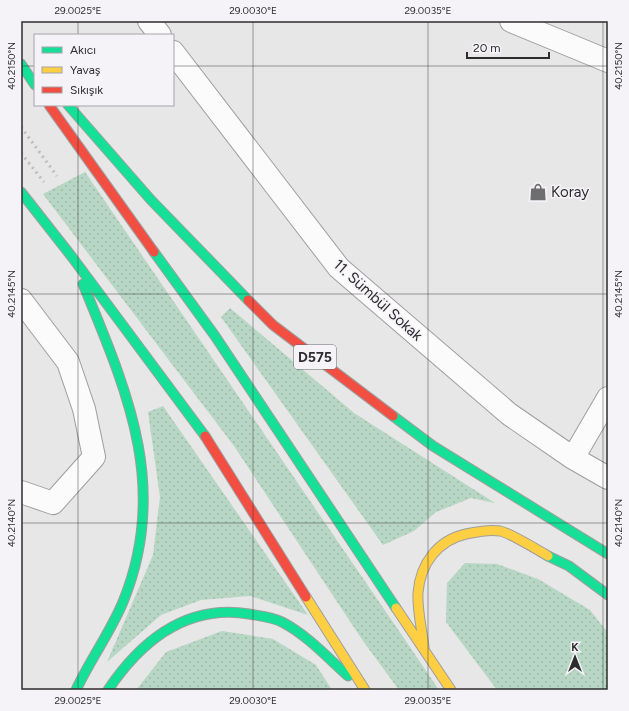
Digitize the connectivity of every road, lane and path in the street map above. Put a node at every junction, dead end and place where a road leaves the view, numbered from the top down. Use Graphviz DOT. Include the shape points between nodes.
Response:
graph roads {
  1 [pos="149,21"];
  2 [pos="511,21"];
  3 [pos="159,34"];
  4 [pos="174,53"];
  5 [pos="606,56"];
  6 [pos="23,60"];
  7 [pos="34,67"];
  8 [pos="34,83"];
  9 [pos="50,106"];
  10 [pos="69,106"];
  11 [pos="21,192"];
  12 [pos="72,256"];
  13 [pos="21,300"];
  14 [pos="608,398"];
  15 [pos="573,458"];
  16 [pos="608,478"];
  17 [pos="21,492"];
  18 [pos="608,554"];
  19 [pos="608,595"];
  20 [pos="424,650"];
  21 [pos="76,690"];
  22 [pos="108,690"];
  23 [pos="365,690"];
  24 [pos="450,690"];
  1 -- 3 [label="street"];
  2 -- 5 [label="street"];
  4 -- 15 [label="street, 11. Sümbül Sokak" via="339,268 509,414"];
  6 -- 7 [label="highway"];
  6 -- 8 [label="highway"];
  9 -- 20 [label="highway" via="215,336"];
  10 -- 18 [label="highway, D575" via="151,200 273,325 433,446"];
  11 -- 12 [label="highway"];
  12 -- 21 [label="highway" via="127,397 137,434 145,508 141,541 123,602"];
  12 -- 23 [label="highway" via="195,421"];
  13 -- 17 [label="street" via="68,362 84,409 94,457 53,503"];
  14 -- 15 [label="street"];
  15 -- 16 [label="street, 11. Sümbül Sokak"];
  19 -- 20 [label="highway" via="569,566 500,531 458,536 442,545 430,557 421,574 418,594"];
  20 -- 24 [label="highway"];
  22 -- 23 [label="highway" via="118,673 153,638 201,614 229,610 280,621 305,637"];
}
